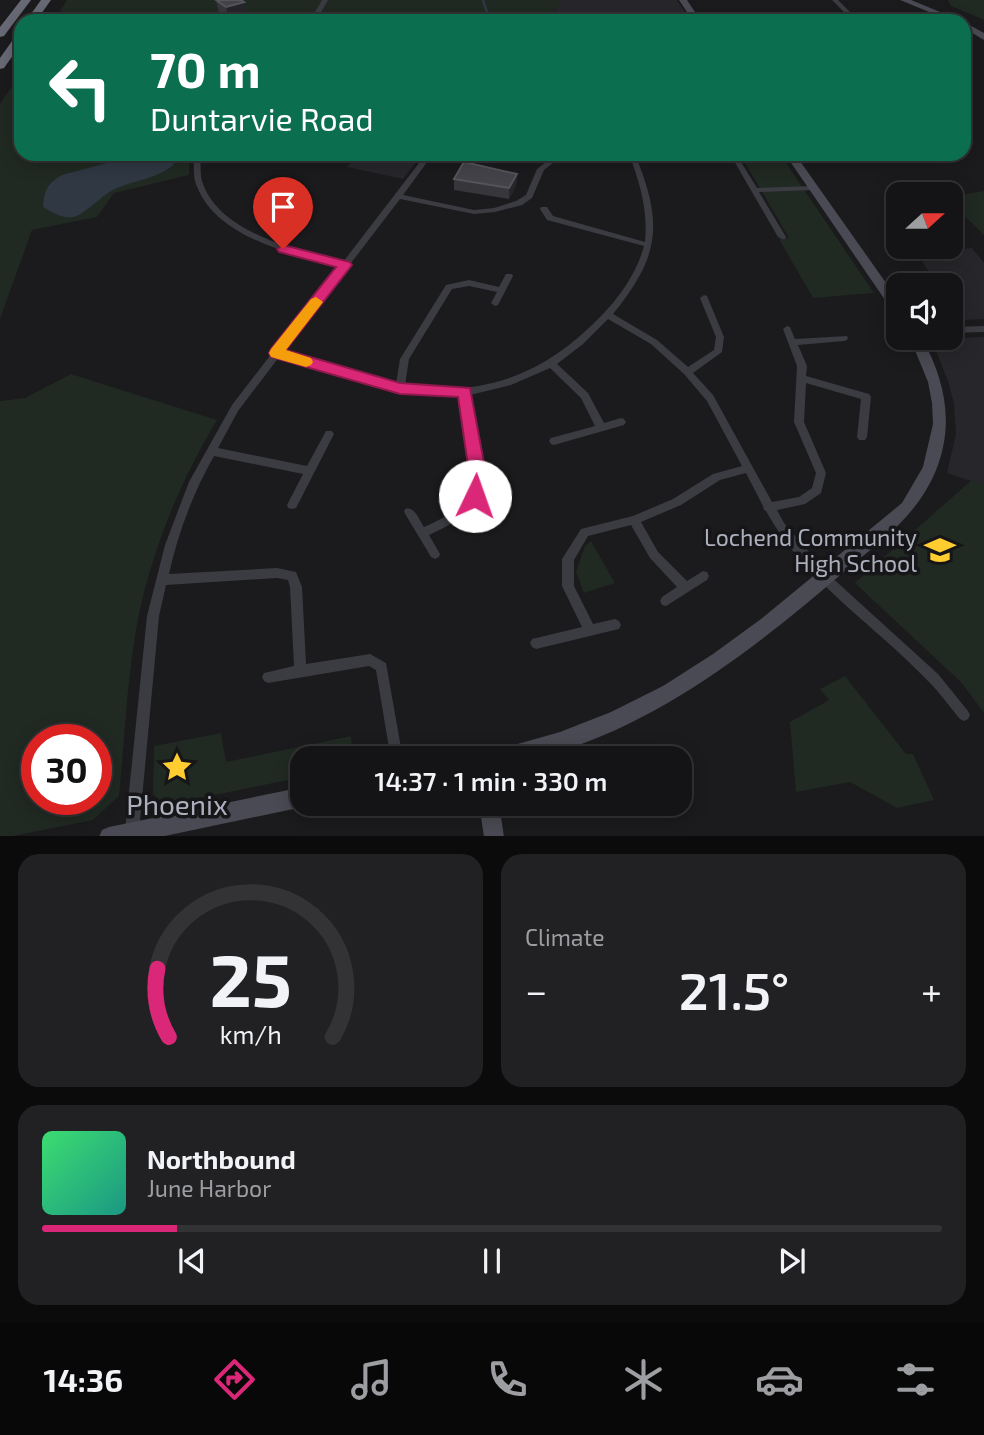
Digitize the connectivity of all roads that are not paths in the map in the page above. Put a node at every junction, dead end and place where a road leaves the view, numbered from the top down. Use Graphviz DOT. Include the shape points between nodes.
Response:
graph roads {
  1 [pos="26,0"];
  2 [pos="835,0"];
  3 [pos="904,0"];
  4 [pos="15,14"];
  5 [pos="849,14"];
  6 [pos="940,14"];
  7 [pos="14,16"];
  8 [pos="0,34"];
  9 [pos="14,46"];
  10 [pos="0,66"];
  11 [pos="197,161"];
  12 [pos="425,161"];
  13 [pos="551,161"];
  14 [pos="635,161"];
  15 [pos="737,161"];
  16 [pos="795,161"];
  17 [pos="813,188"];
  18 [pos="754,190"];
  19 [pos="398,196"];
  20 [pos="544,209"];
  21 [pos="782,237"];
  22 [pos="648,245"];
  23 [pos="345,265"];
  24 [pos="509,276"];
  25 [pos="502,290"];
  26 [pos="886,293"];
  27 [pos="704,298"];
  28 [pos="495,303"];
  29 [pos="607,314"];
  30 [pos="787,329"];
  31 [pos="984,329"];
  32 [pos="963,330"];
  33 [pos="844,338"];
  34 [pos="794,342"];
  35 [pos="924,350"];
  36 [pos="276,353"];
  37 [pos="551,363"];
  38 [pos="687,372"];
  39 [pos="803,379"];
  40 [pos="400,389"];
  41 [pos="465,392"];
  42 [pos="621,422"];
  43 [pos="601,428"];
  44 [pos="329,434"];
  45 [pos="862,437"];
  46 [pos="554,441"];
  47 [pos="210,451"];
  48 [pos="748,468"];
  49 [pos="311,471"];
  50 [pos="292,505"];
  51 [pos="768,507"];
  52 [pos="410,512"];
  53 [pos="634,520"];
  54 [pos="422,533"];
  55 [pos="435,554"];
  56 [pos="703,576"];
  57 [pos="824,578"];
  58 [pos="160,579"];
  59 [pos="686,588"];
  60 [pos="666,601"];
  61 [pos="615,625"];
  62 [pos="590,631"];
  63 [pos="536,643"];
  64 [pos="300,671"];
  65 [pos="268,677"];
  66 [pos="964,715"];
  67 [pos="395,746"];
  68 [pos="538,746"];
  69 [pos="290,800"];
  70 [pos="491,816"];
  71 [pos="132,831"];
  72 [pos="109,836"];
  73 [pos="494,836"];
  1 -- 4 [label="highway"];
  2 -- 5 [label="street"];
  3 -- 6 [label="street"];
  7 -- 8 [label="highway"];
  9 -- 10 [label="highway"];
  11 -- 23 [label="street" via="201,188 229,220 272,245"];
  12 -- 19 [label="street"];
  13 -- 19 [label="street" via="541,169 529,195 495,210 474,212"];
  14 -- 22 [label="street" via="649,200"];
  15 -- 18 [label="street"];
  16 -- 17 [label="street"];
  17 -- 18 [label="street"];
  17 -- 26 [label="street"];
  18 -- 21 [label="street"];
  19 -- 23 [label="street"];
  20 -- 22 [label="street" via="550,218"];
  22 -- 29 [label="street" via="622,297"];
  23 -- 36 [label="street"];
  24 -- 25 [label="street"];
  25 -- 28 [label="street"];
  25 -- 40 [label="street" via="469,283 449,287 405,359"];
  27 -- 38 [label="street" via="720,337 718,352"];
  29 -- 37 [label="street"];
  29 -- 38 [label="street" via="654,342"];
  30 -- 34 [label="street"];
  31 -- 32 [label="street"];
  33 -- 34 [label="street"];
  34 -- 39 [label="street"];
  35 -- 57 [label="street" via="939,398 940,439 923,486 907,508"];
  36 -- 40 [label="street"];
  36 -- 47 [label="street"];
  37 -- 41 [label="street" via="515,379"];
  37 -- 43 [label="street" via="585,396"];
  38 -- 48 [label="street" via="710,398"];
  39 -- 45 [label="street" via="866,397"];
  39 -- 51 [label="street" via="799,422 821,472 817,489 801,501"];
  40 -- 41 [label="street"];
  41 -- 54 [label="street" via="479,479 475,496 450,519"];
  42 -- 43 [label="street"];
  43 -- 46 [label="street"];
  44 -- 49 [label="street"];
  47 -- 49 [label="street"];
  47 -- 58 [label="street" via="179,518"];
  48 -- 51 [label="street"];
  48 -- 53 [label="street" via="717,477 677,502"];
  49 -- 50 [label="street"];
  51 -- 57 [label="street"];
  52 -- 54 [label="street"];
  53 -- 59 [label="street" via="654,555"];
  53 -- 62 [label="street" via="585,532 568,559 568,586"];
  54 -- 55 [label="street"];
  56 -- 59 [label="street"];
  57 -- 66 [label="street" via="934,678"];
  57 -- 68 [label="street" via="729,655 651,703"];
  58 -- 64 [label="street" via="292,576"];
  58 -- 71 [label="street" via="148,649"];
  59 -- 60 [label="street"];
  61 -- 62 [label="street"];
  62 -- 63 [label="street"];
  64 -- 65 [label="street"];
  64 -- 67 [label="street" via="370,660 383,667"];
  69 -- 71 [label="street"];
  70 -- 73 [label="street"];
  71 -- 72 [label="street"];
}
